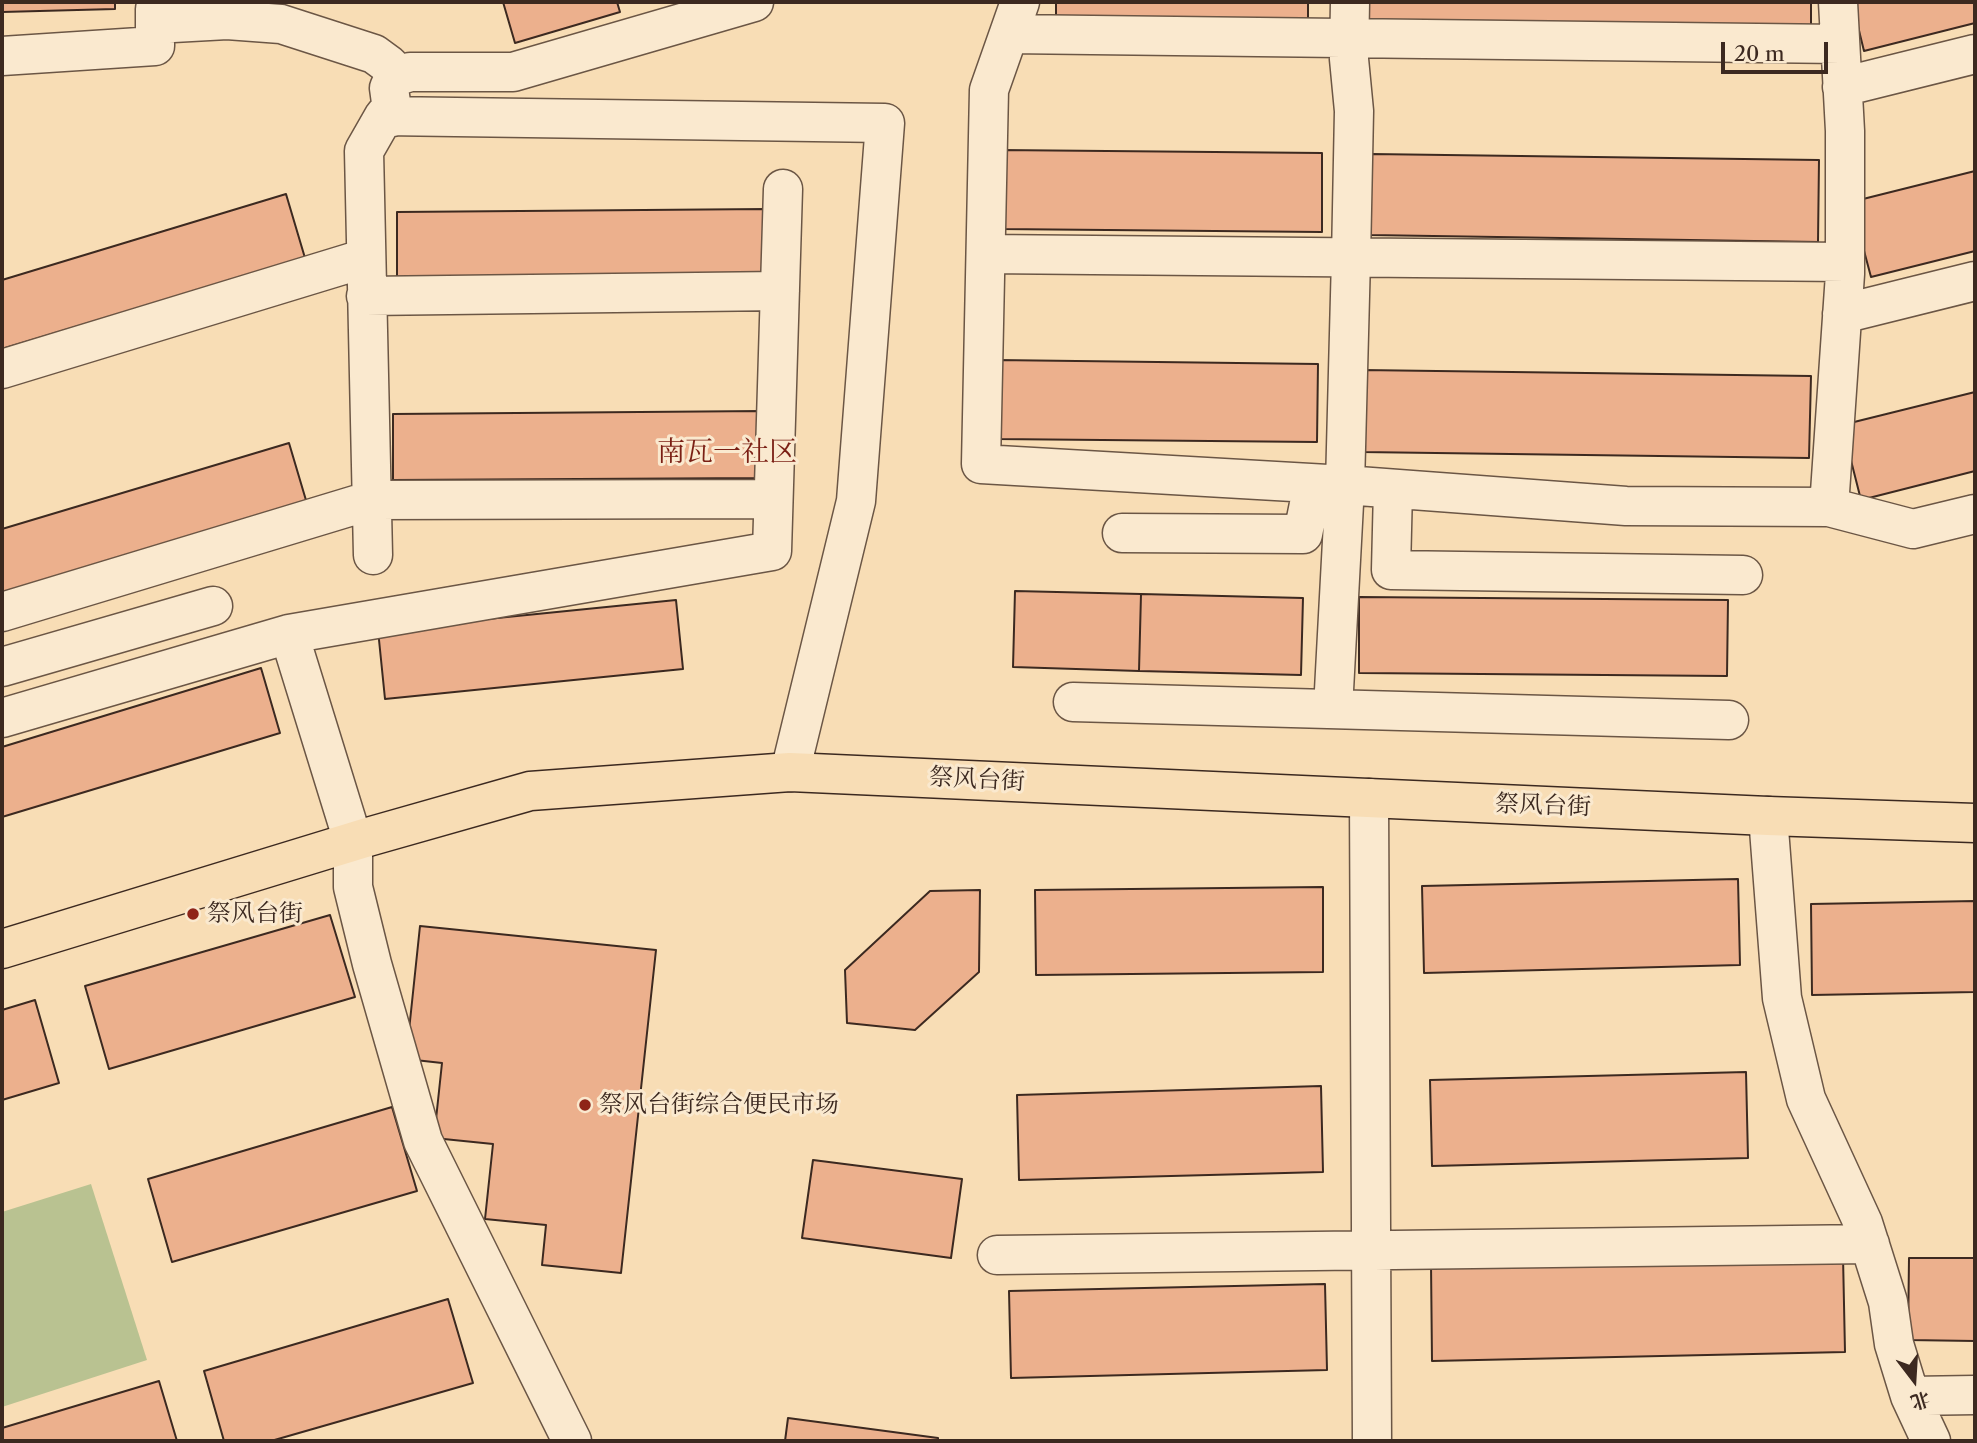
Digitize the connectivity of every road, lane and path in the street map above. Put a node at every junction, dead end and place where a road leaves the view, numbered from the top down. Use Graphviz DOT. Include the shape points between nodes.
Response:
graph roads {
  1 [pos="754,2"];
  2 [pos="1838,2"];
  3 [pos="231,11"];
  4 [pos="155,13"];
  5 [pos="1014,18"];
  6 [pos="1350,19"];
  7 [pos="1840,44"];
  8 [pos="1975,54"];
  9 [pos="2,57"];
  10 [pos="394,77"];
  11 [pos="1842,87"];
  12 [pos="393,117"];
  13 [pos="783,189"];
  14 [pos="986,254"];
  15 [pos="366,258"];
  16 [pos="1351,258"];
  17 [pos="1845,262"];
  18 [pos="1975,281"];
  19 [pos="780,291"];
  20 [pos="366,296"];
  21 [pos="1842,314"];
  22 [pos="2,369"];
  23 [pos="1329,485"];
  24 [pos="1393,489"];
  25 [pos="773,499"];
  26 [pos="372,500"];
  27 [pos="1829,507"];
  28 [pos="1975,514"];
  29 [pos="1122,533"];
  30 [pos="373,555"];
  31 [pos="1743,575"];
  32 [pos="213,606"];
  33 [pos="2,612"];
  34 [pos="289,634"];
  35 [pos="2,667"];
  36 [pos="1073,702"];
  37 [pos="1333,709"];
  38 [pos="2,718"];
  39 [pos="1729,720"];
  40 [pos="790,772"];
  41 [pos="1369,798"];
  42 [pos="1768,816"];
  43 [pos="1975,822"];
  44 [pos="353,841"];
  45 [pos="2,949"];
  46 [pos="1870,1244"];
  47 [pos="1371,1250"];
  48 [pos="997,1255"];
  49 [pos="1975,1395"];
  50 [pos="1910,1396"];
  51 [pos="572,1441"];
  52 [pos="1372,1441"];
  53 [pos="1931,1441"];
  1 -- 10 [label="street" via="513,72 410,72"];
  2 -- 7 [label="street"];
  3 -- 4 [label="street"];
  3 -- 10 [label="street" via="374,54 389,65"];
  4 -- 9 [label="street" via="155,46"];
  5 -- 6 [label="street"];
  5 -- 14 [label="street" via="989,90"];
  6 -- 7 [label="street"];
  6 -- 16 [label="street" via="1354,111"];
  7 -- 11 [label="street"];
  8 -- 11 [label="street"];
  10 -- 12 [label="street" via="388,88"];
  11 -- 17 [label="street"];
  12 -- 15 [label="street" via="384,116 364,151"];
  12 -- 40 [label="street" via="885,123 856,501"];
  13 -- 19 [label="street"];
  14 -- 16 [label="street"];
  14 -- 23 [label="street" via="981,464"];
  15 -- 20 [label="street"];
  15 -- 22 [label="street"];
  16 -- 17 [label="street"];
  16 -- 23 [label="street"];
  17 -- 21 [label="street"];
  18 -- 21 [label="street"];
  19 -- 20 [label="street"];
  19 -- 25 [label="street"];
  20 -- 26 [label="street"];
  21 -- 27 [label="street"];
  23 -- 24 [label="street"];
  23 -- 29 [label="street" via="1303,534"];
  23 -- 37 [label="street"];
  24 -- 27 [label="street" via="1626,506"];
  24 -- 31 [label="street" via="1391,570"];
  25 -- 26 [label="street"];
  25 -- 34 [label="street" via="772,551"];
  26 -- 30 [label="street"];
  26 -- 33 [label="street"];
  27 -- 28 [label="street" via="1913,529"];
  32 -- 35 [label="street"];
  34 -- 38 [label="street"];
  34 -- 44 [label="street"];
  36 -- 37 [label="street"];
  37 -- 39 [label="street"];
  40 -- 41 [label="main road, 祭风台街"];
  40 -- 44 [label="main road, 祭风台街" via="530,791"];
  41 -- 42 [label="main road, 祭风台街"];
  41 -- 47 [label="street"];
  42 -- 43 [label="main road, 祭风台街"];
  42 -- 46 [label="street" via="1782,998 1791,1040 1806,1099"];
  44 -- 45 [label="main road, 祭风台街"];
  44 -- 51 [label="street" via="353,887 423,1141"];
  46 -- 47 [label="street"];
  46 -- 50 [label="street"];
  47 -- 48 [label="street"];
  47 -- 52 [label="street"];
  49 -- 50 [label="street"];
  50 -- 53 [label="street"];
}
